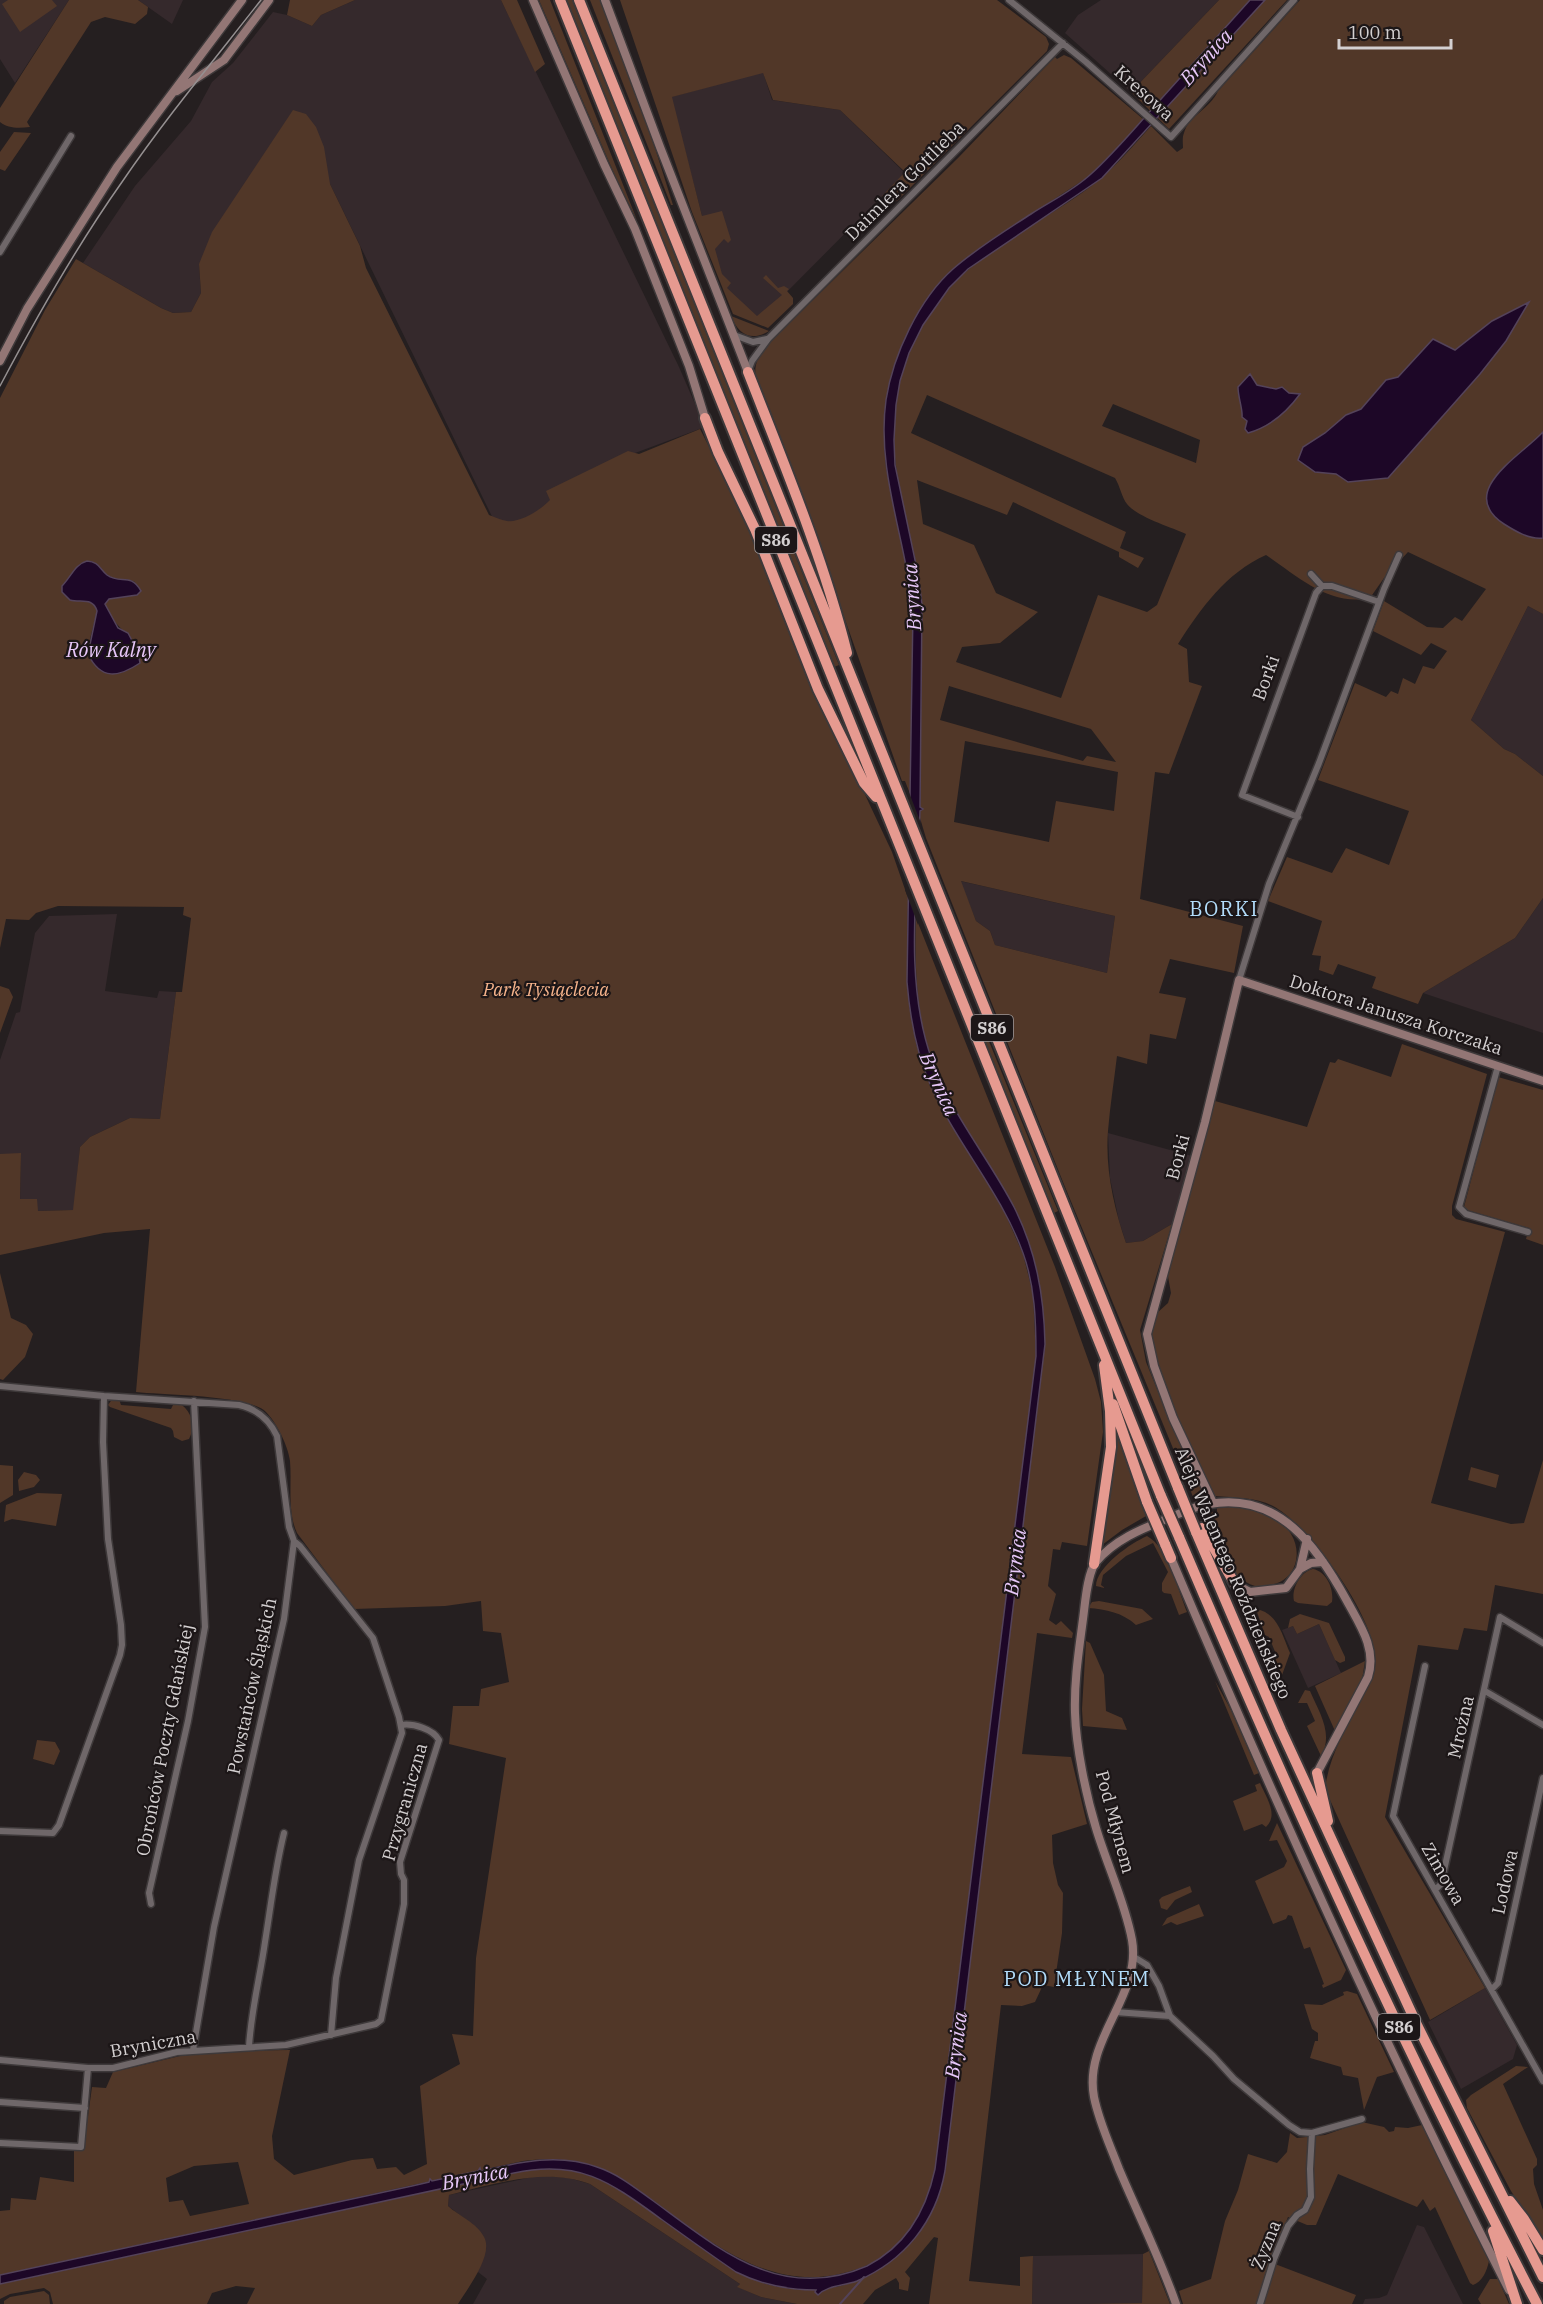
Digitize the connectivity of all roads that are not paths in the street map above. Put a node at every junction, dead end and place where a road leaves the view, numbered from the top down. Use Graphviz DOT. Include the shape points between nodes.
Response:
graph roads {
  1 [pos="242,0"];
  2 [pos="270,0"];
  3 [pos="533,0"];
  4 [pos="560,0"];
  5 [pos="579,0"];
  6 [pos="605,0"];
  7 [pos="1009,0"];
  8 [pos="1294,0"];
  9 [pos="1063,43"];
  10 [pos="172,94"];
  11 [pos="70,136"];
  12 [pos="0,252"];
  13 [pos="734,335"];
  14 [pos="768,339"];
  15 [pos="0,361"];
  16 [pos="748,372"];
  17 [pos="705,418"];
  18 [pos="1399,555"];
  19 [pos="1311,574"];
  20 [pos="1322,586"];
  21 [pos="1379,602"];
  22 [pos="858,694"];
  23 [pos="884,807"];
  24 [pos="1298,817"];
  25 [pos="1239,980"];
  26 [pos="1498,1066"];
  27 [pos="1543,1081"];
  28 [pos="1528,1232"];
  29 [pos="1100,1344"];
  30 [pos="0,1386"];
  31 [pos="1108,1389"];
  32 [pos="104,1396"];
  33 [pos="194,1401"];
  34 [pos="1213,1503"];
  35 [pos="1199,1530"];
  36 [pos="1306,1539"];
  37 [pos="294,1541"];
  38 [pos="1171,1558"];
  39 [pos="1323,1562"];
  40 [pos="1094,1564"];
  41 [pos="1300,1569"];
  42 [pos="1235,1584"];
  43 [pos="1543,1643"];
  44 [pos="1425,1666"];
  45 [pos="1485,1691"];
  46 [pos="401,1725"];
  47 [pos="1543,1725"];
  48 [pos="1317,1773"];
  49 [pos="1543,1779"];
  50 [pos="0,1831"];
  51 [pos="284,1833"];
  52 [pos="1334,1847"];
  53 [pos="1435,1890"];
  54 [pos="151,1904"];
  55 [pos="1134,1957"];
  56 [pos="1492,1989"];
  57 [pos="1115,2012"];
  58 [pos="1170,2016"];
  59 [pos="381,2020"];
  60 [pos="331,2035"];
  61 [pos="249,2047"];
  62 [pos="193,2050"];
  63 [pos="0,2060"];
  64 [pos="88,2068"];
  65 [pos="1543,2081"];
  66 [pos="0,2103"];
  67 [pos="85,2108"];
  68 [pos="1362,2119"];
  69 [pos="1312,2133"];
  70 [pos="0,2143"];
  71 [pos="1495,2182"];
  72 [pos="1485,2205"];
  73 [pos="1543,2250"];
  74 [pos="1543,2277"];
  75 [pos="1176,2304"];
  76 [pos="1260,2304"];
  77 [pos="1516,2304"];
  78 [pos="1537,2304"];
  1 -- 10 [label="street"];
  2 -- 10 [label="street" via="224,60"];
  3 -- 17 [label="street" via="635,229 690,366"];
  4 -- 23 [label="highway, S86"];
  5 -- 22 [label="highway, S86"];
  6 -- 13 [label="street"];
  7 -- 9 [label="street, Kresowa"];
  8 -- 9 [label="street, Kresowa" via="1171,137"];
  9 -- 14 [label="street, Daimlera Gottlieba"];
  10 -- 15 [label="street" via="117,166 72,235"];
  11 -- 12 [label="street"];
  13 -- 14 [label="street" via="753,342"];
  13 -- 16 [label="street"];
  14 -- 16 [label="street, Daimlera Gottlieba"];
  16 -- 22 [label="highway" via="837,611"];
  17 -- 23 [label="highway" via="755,529 818,689 864,783"];
  18 -- 21 [label="street, Borki"];
  19 -- 20 [label="street"];
  20 -- 21 [label="street"];
  20 -- 24 [label="street, Borki" via="1316,593 1242,795"];
  21 -- 24 [label="street, Borki"];
  22 -- 35 [label="highway, Aleja Walentego Roździeńskiego / S86, bridge" via="1092,1280"];
  23 -- 29 [label="highway, Aleja Walentego Roździeńskiego / S86"];
  24 -- 25 [label="street, Borki" via="1264,899"];
  25 -- 26 [label="street, Doktora Janusza Korczaka"];
  25 -- 34 [label="street, Borki" via="1147,1334 1173,1418"];
  26 -- 27 [label="street, Doktora Janusza Korczaka"];
  26 -- 28 [label="street" via="1460,1207 1466,1214"];
  29 -- 31 [label="highway"];
  29 -- 72 [label="highway, Aleja Walentego Roździeńskiego / S86, bridge" via="1161,1496 1315,1849"];
  30 -- 32 [label="street, Powstańców Śląskich"];
  31 -- 38 [label="highway, bridge"];
  31 -- 40 [label="highway" via="1110,1457"];
  32 -- 33 [label="street, Powstańców Śląskich"];
  32 -- 50 [label="street" via="108,1539 121,1625 120,1654 59,1825 52,1833"];
  33 -- 37 [label="street, Powstańców Śląskich" via="249,1407 272,1426"];
  33 -- 54 [label="street, Obrońców Poczty Gdańskiej" via="205,1627 149,1893"];
  34 -- 36 [label="street" via="1262,1508 1287,1521"];
  34 -- 40 [label="street" via="1131,1534"];
  35 -- 42 [label="highway"];
  35 -- 52 [label="highway, Aleja Walentego Roździeńskiego / S86"];
  36 -- 39 [label="street"];
  36 -- 41 [label="street"];
  37 -- 46 [label="street, Przygraniczna" via="373,1638"];
  37 -- 62 [label="street, Powstańców Śląskich" via="281,1631 214,1927"];
  38 -- 77 [label="street" via="1317,1892"];
  39 -- 41 [label="street"];
  39 -- 48 [label="street" via="1361,1626 1371,1650 1372,1667"];
  40 -- 55 [label="street, Pod Młynem" via="1078,1661 1076,1730 1095,1825"];
  41 -- 42 [label="street" via="1280,1590 1250,1592"];
  43 -- 45 [label="street, Mroźna" via="1500,1617"];
  44 -- 53 [label="street, Zimowa" via="1393,1816"];
  45 -- 47 [label="street"];
  45 -- 53 [label="street, Mroźna" via="1441,1884"];
  46 -- 59 [label="street, Przygraniczna" via="432,1732 439,1740 400,1862 404,1904"];
  46 -- 60 [label="street, Przygraniczna" via="402,1732 358,1860 336,1978"];
  48 -- 52 [label="highway"];
  49 -- 56 [label="street, Lodowa" via="1498,1983"];
  51 -- 61 [label="street"];
  52 -- 71 [label="highway, Aleja Walentego Roździeńskiego / S86"];
  53 -- 56 [label="street, Zimowa"];
  55 -- 57 [label="street, Pod Młynem"];
  55 -- 58 [label="street" via="1147,1965"];
  56 -- 65 [label="street, Zimowa"];
  57 -- 58 [label="street"];
  57 -- 75 [label="street, Pod Młynem" via="1097,2052 1093,2093 1105,2134"];
  58 -- 69 [label="street" via="1234,2079 1289,2125"];
  59 -- 60 [label="street, Bryniczna"];
  60 -- 61 [label="street, Bryniczna" via="286,2045"];
  61 -- 62 [label="street, Bryniczna"];
  62 -- 64 [label="street, Bryniczna" via="113,2068"];
  63 -- 64 [label="street"];
  64 -- 67 [label="street, Bryniczna"];
  66 -- 67 [label="street"];
  67 -- 70 [label="street, Bryniczna" via="83,2142 79,2148"];
  68 -- 69 [label="street"];
  69 -- 76 [label="street, Żyzna" via="1311,2197 1305,2210 1288,2226"];
  71 -- 73 [label="highway"];
  71 -- 74 [label="highway, Aleja Walentego Roździeńskiego / S86"];
  72 -- 77 [label="highway"];
  72 -- 78 [label="highway, Aleja Walentego Roździeńskiego / S86"];
}
